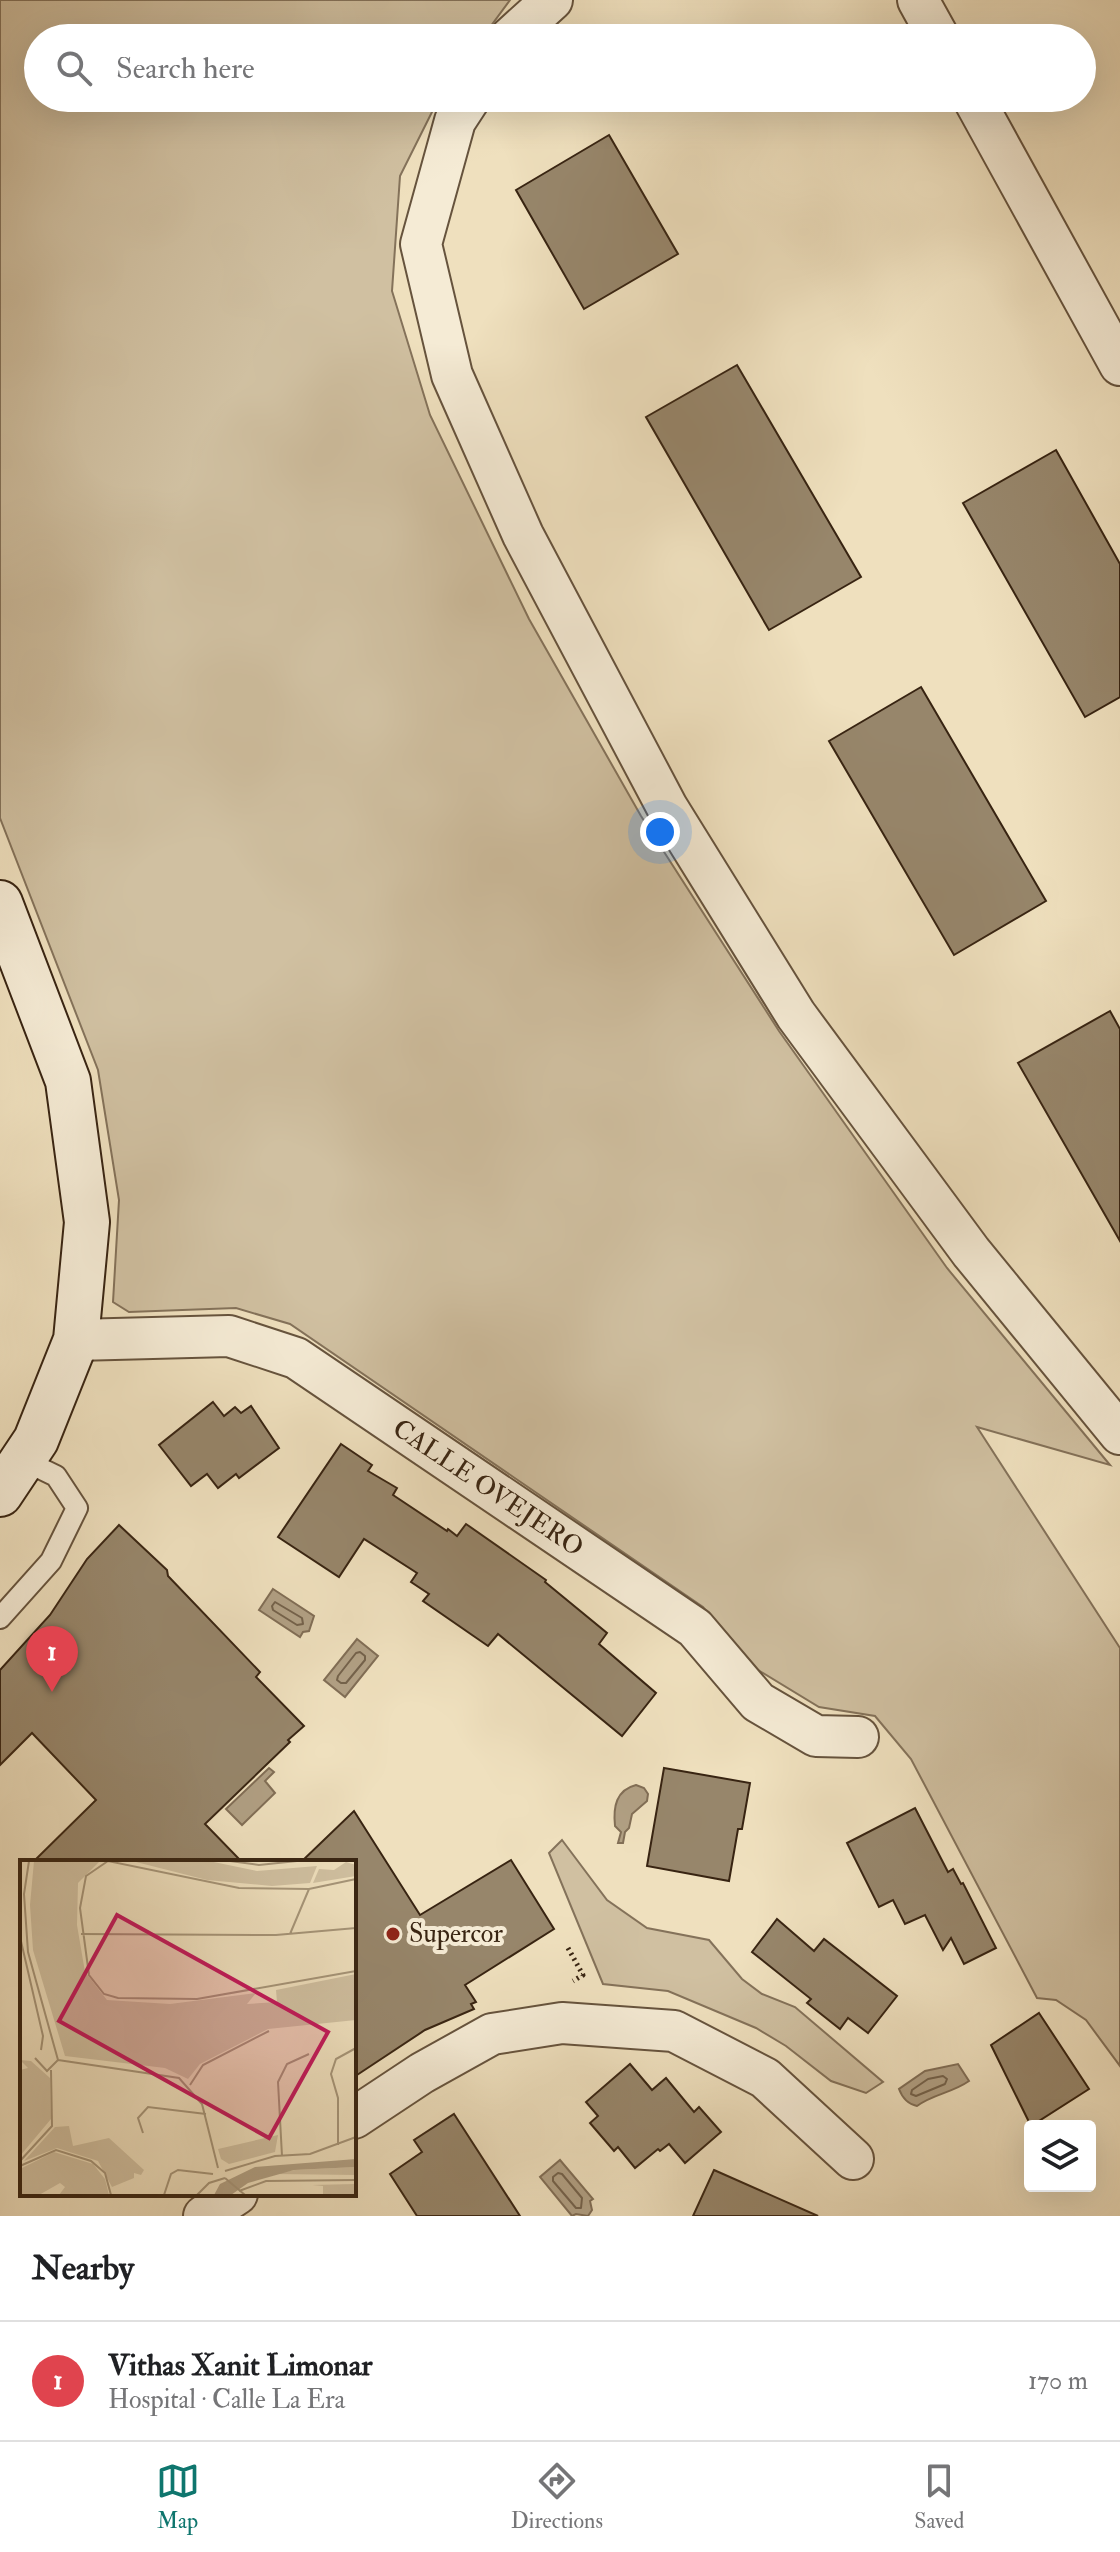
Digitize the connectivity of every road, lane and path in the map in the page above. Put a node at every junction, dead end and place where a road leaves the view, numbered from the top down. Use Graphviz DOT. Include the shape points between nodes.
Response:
graph roads {
  1 [pos="552,0"];
  2 [pos="918,0"];
  3 [pos="525,24"];
  4 [pos="931,24"];
  5 [pos="461,112"];
  6 [pos="981,112"];
  7 [pos="1120,365"];
  8 [pos="0,903"];
  9 [pos="76,1340"];
  10 [pos="1120,1434"];
  11 [pos="12,1477"];
  12 [pos="0,1618"];
  13 [pos="858,1737"];
  14 [pos="356,2117"];
  15 [pos="853,2159"];
  16 [pos="234,2196"];
  17 [pos="204,2216"];
  1 -- 3 [label="street"];
  2 -- 4 [label="street"];
  5 -- 10 [label="street" via="421,244 452,375 523,535 667,807 796,1015 971,1252"];
  6 -- 7 [label="street"];
  8 -- 9 [label="main road" via="68,1081 87,1222"];
  9 -- 11 [label="main road" via="36,1440"];
  9 -- 13 [label="street, CALLE OVEJERO" via="229,1336 296,1358 695,1628 758,1702 816,1736"];
  11 -- 12 [label="lane" via="56,1476 77,1508 51,1561"];
  14 -- 15 [label="street" via="492,2034 562,2023 674,2031 765,2078"];
  16 -- 17 [label="street"];
}
